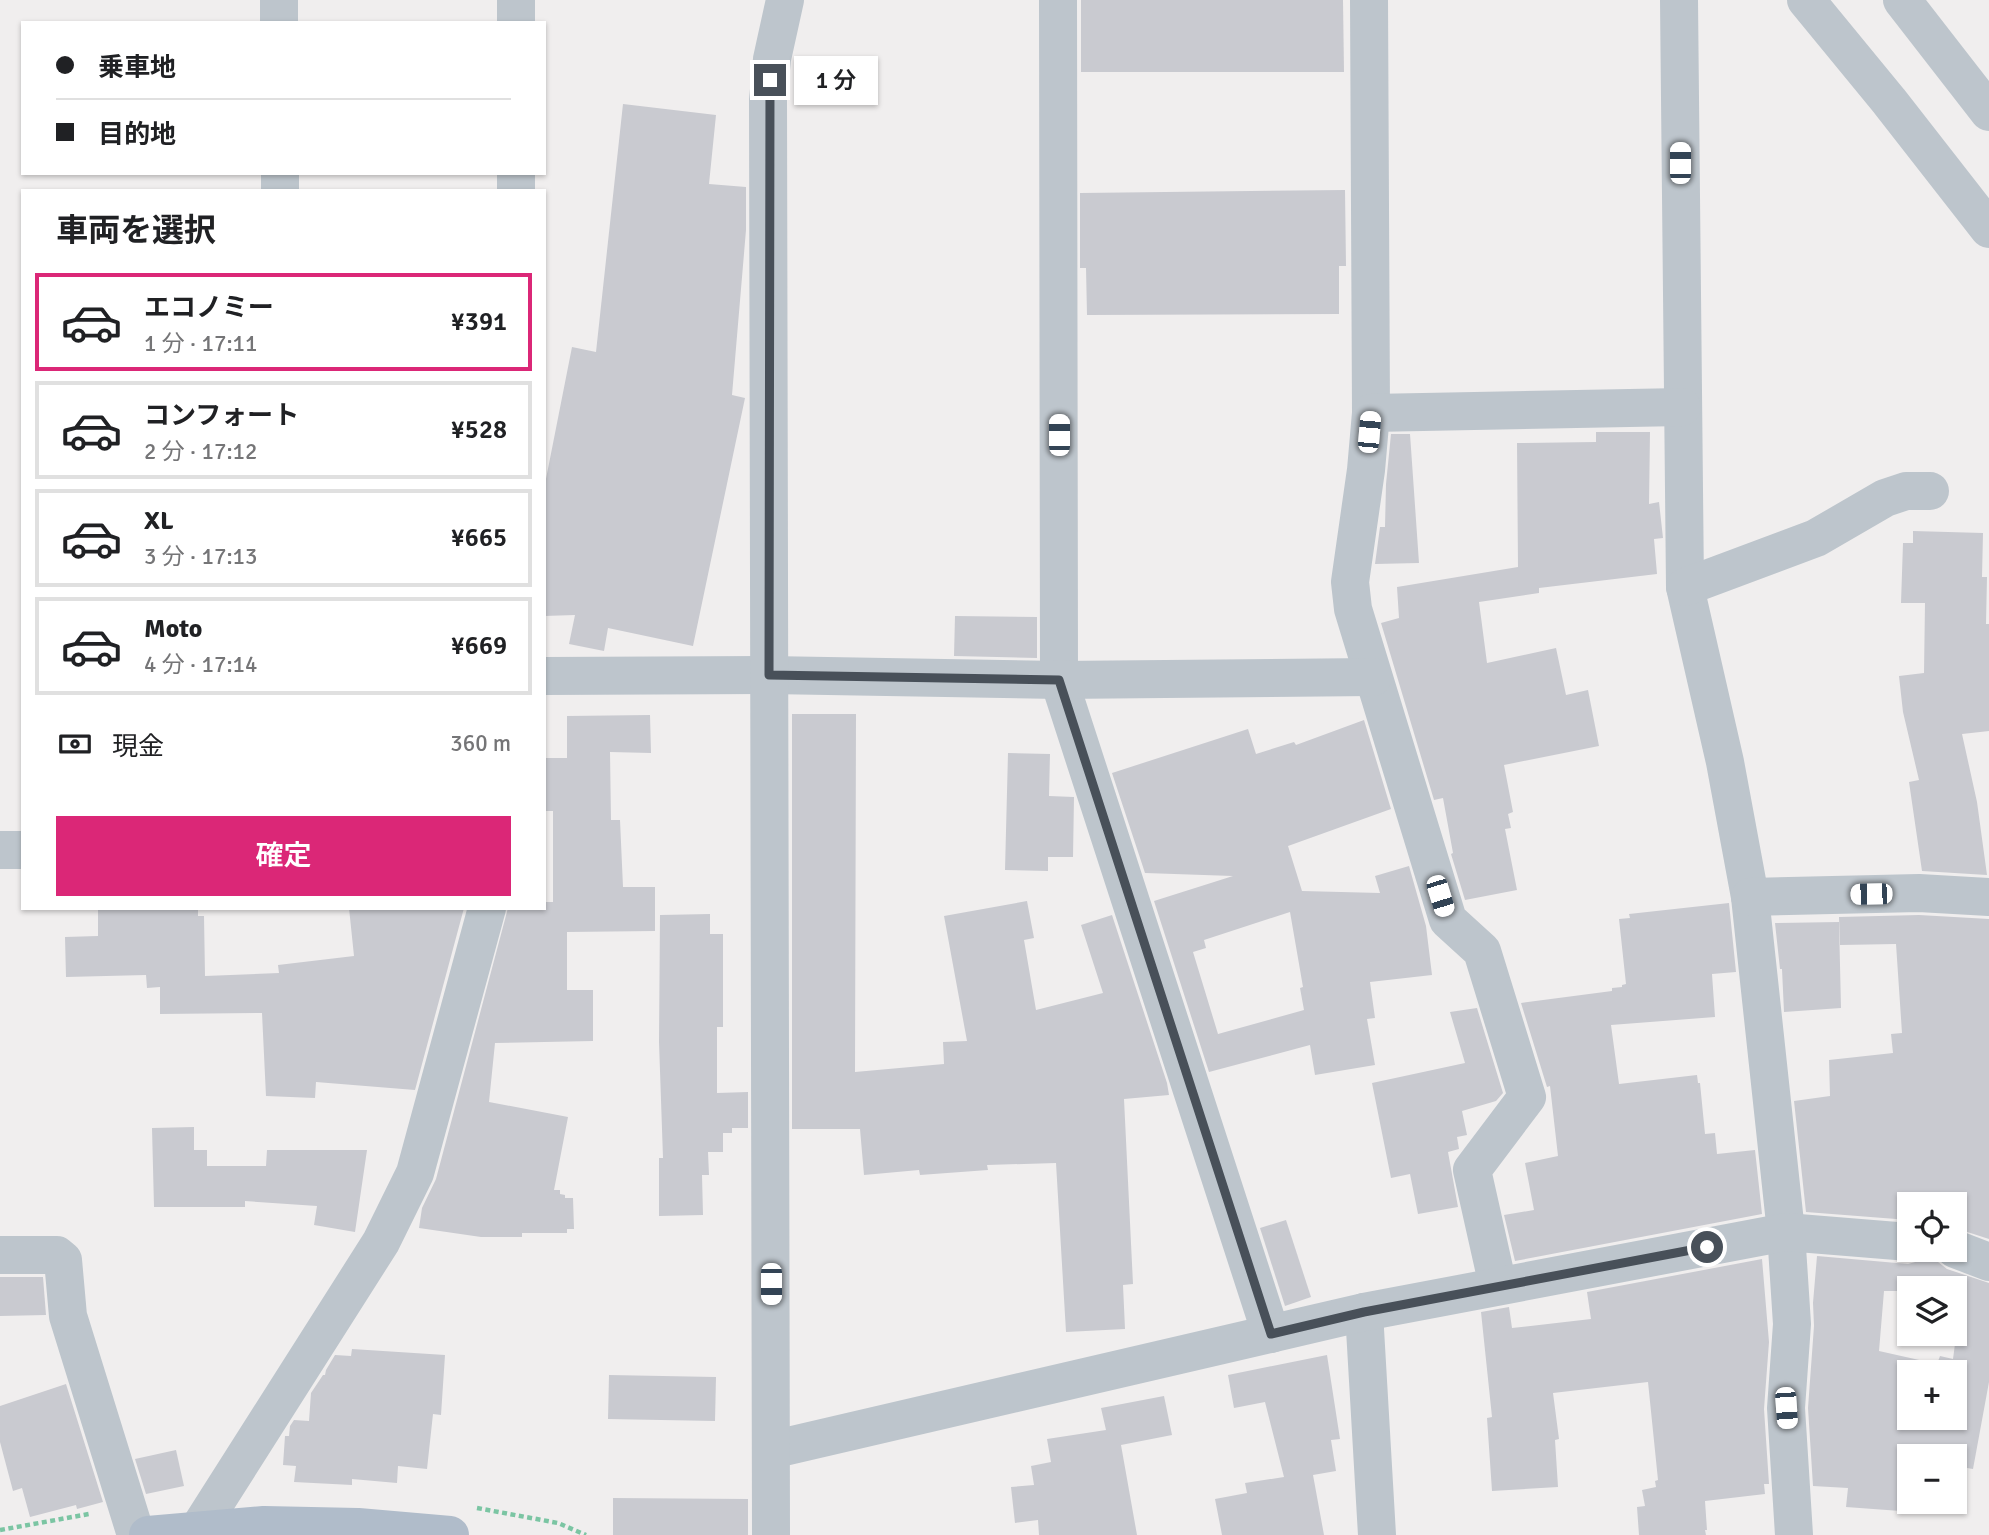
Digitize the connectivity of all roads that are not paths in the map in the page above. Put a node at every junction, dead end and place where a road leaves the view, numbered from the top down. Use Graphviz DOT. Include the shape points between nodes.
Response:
graph roads {
  1 [pos="279,0"];
  2 [pos="516,0"];
  3 [pos="785,0"];
  4 [pos="1058,0"];
  5 [pos="1369,0"];
  6 [pos="1679,0"];
  7 [pos="1807,0"];
  8 [pos="1902,0"];
  9 [pos="279,21"];
  10 [pos="516,21"];
  11 [pos="1989,111"];
  12 [pos="1989,229"];
  13 [pos="1682,407"];
  14 [pos="1371,413"];
  15 [pos="1930,491"];
  16 [pos="1685,587"];
  17 [pos="769,675"];
  18 [pos="546,676"];
  19 [pos="1373,677"];
  20 [pos="1059,680"];
  21 [pos="0,850"];
  22 [pos="21,850"];
  23 [pos="1750,897"];
  24 [pos="1989,897"];
  25 [pos="486,910"];
  26 [pos="1786,1232"];
  27 [pos="1897,1241"];
  28 [pos="1967,1254"];
  29 [pos="0,1255"];
  30 [pos="1989,1262"];
  31 [pos="1498,1286"];
  32 [pos="1364,1312"];
  33 [pos="1271,1334"];
  34 [pos="771,1450"];
  35 [pos="198,1530"];
  36 [pos="136,1535"];
  37 [pos="148,1535"];
  38 [pos="450,1535"];
  39 [pos="771,1535"];
  40 [pos="1377,1535"];
  41 [pos="1794,1535"];
  1 -- 9 [label="street"];
  2 -- 10 [label="street"];
  3 -- 17 [label="street" via="768,100"];
  4 -- 20 [label="street"];
  5 -- 14 [label="street"];
  6 -- 13 [label="street"];
  7 -- 12 [label="street"];
  8 -- 11 [label="street"];
  13 -- 14 [label="street"];
  13 -- 16 [label="street"];
  14 -- 19 [label="street" via="1350,582"];
  15 -- 16 [label="street" via="1906,491 1885,498 1816,538"];
  16 -- 23 [label="street"];
  17 -- 18 [label="street"];
  17 -- 20 [label="street"];
  17 -- 34 [label="street"];
  19 -- 20 [label="street"];
  19 -- 31 [label="street" via="1448,920 1482,951 1527,1097 1472,1170"];
  20 -- 33 [label="street"];
  21 -- 22 [label="street"];
  23 -- 24 [label="street" via="1919,893"];
  23 -- 26 [label="street"];
  25 -- 35 [label="street" via="415,1173 381,1242"];
  26 -- 27 [label="street"];
  26 -- 31 [label="street"];
  26 -- 41 [label="street" via="1792,1324 1786,1408"];
  28 -- 30 [label="street"];
  29 -- 36 [label="street" via="57,1255 63,1260 68,1316"];
  31 -- 32 [label="street"];
  32 -- 33 [label="street"];
  32 -- 40 [label="street"];
  33 -- 34 [label="street"];
  34 -- 39 [label="street"];
  35 -- 37 [label="main road"];
  35 -- 38 [label="main road" via="307,1525"];
}
